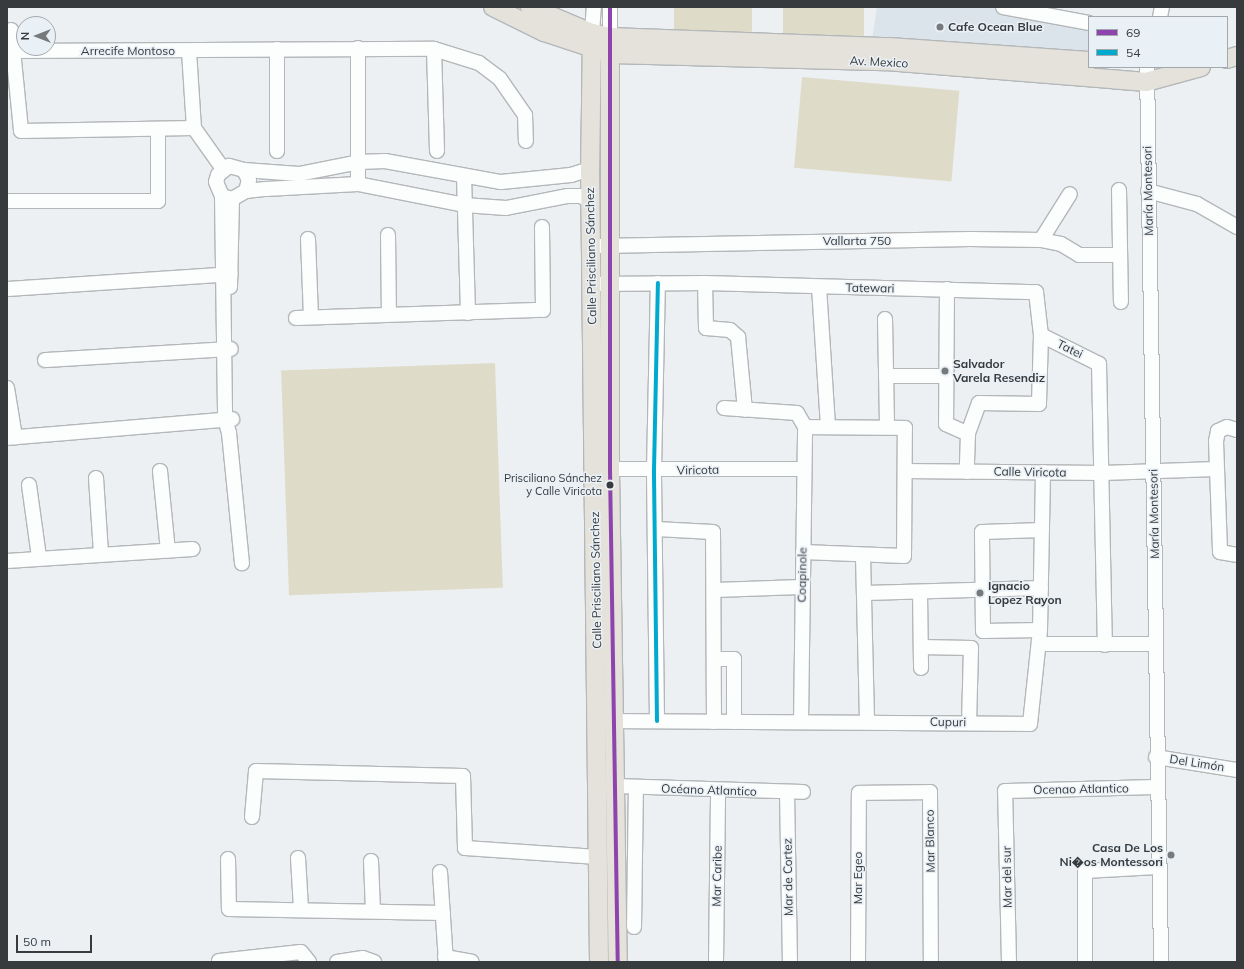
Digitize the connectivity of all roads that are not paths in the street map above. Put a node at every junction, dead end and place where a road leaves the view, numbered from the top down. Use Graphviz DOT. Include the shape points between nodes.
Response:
graph roads {
  1 [pos="492,7"];
  2 [pos="530,7"];
  3 [pos="594,7"];
  4 [pos="610,7"];
  5 [pos="1003,7"];
  6 [pos="1088,23"];
  7 [pos="11,30"];
  8 [pos="591,41"];
  9 [pos="611,45"];
  10 [pos="358,48"];
  11 [pos="277,49"];
  12 [pos="434,49"];
  13 [pos="189,51"];
  14 [pos="14,52"];
  15 [pos="1088,61"];
  16 [pos="1193,68"];
  17 [pos="1146,74"];
  18 [pos="194,128"];
  19 [pos="158,130"];
  20 [pos="526,141"];
  21 [pos="277,151"];
  22 [pos="437,151"];
  23 [pos="359,162"];
  24 [pos="223,169"];
  25 [pos="590,169"];
  26 [pos="244,170"];
  27 [pos="464,177"];
  28 [pos="531,179"];
  29 [pos="358,184"];
  30 [pos="1119,190"];
  31 [pos="246,191"];
  32 [pos="1148,192"];
  33 [pos="1070,194"];
  34 [pos="227,198"];
  35 [pos="7,201"];
  36 [pos="533,202"];
  37 [pos="591,202"];
  38 [pos="464,205"];
  39 [pos="1237,226"];
  40 [pos="542,227"];
  41 [pos="388,235"];
  42 [pos="308,239"];
  43 [pos="1041,240"];
  44 [pos="610,246"];
  45 [pos="592,247"];
  46 [pos="1120,255"];
  47 [pos="225,274"];
  48 [pos="705,283"];
  49 [pos="601,284"];
  50 [pos="658,284"];
  51 [pos="819,287"];
  52 [pos="7,289"];
  53 [pos="947,289"];
  54 [pos="1121,302"];
  55 [pos="468,313"];
  56 [pos="389,314"];
  57 [pos="311,317"];
  58 [pos="296,318"];
  59 [pos="885,319"];
  60 [pos="1041,335"];
  61 [pos="227,350"];
  62 [pos="46,360"];
  63 [pos="886,376"];
  64 [pos="946,376"];
  65 [pos="7,388"];
  66 [pos="724,408"];
  67 [pos="745,410"];
  68 [pos="229,419"];
  69 [pos="805,427"];
  70 [pos="828,427"];
  71 [pos="887,427"];
  72 [pos="1237,430"];
  73 [pos="968,434"];
  74 [pos="11,437"];
  75 [pos="803,468"];
  76 [pos="602,469"];
  77 [pos="1154,469"];
  78 [pos="1216,469"];
  79 [pos="654,470"];
  80 [pos="160,471"];
  81 [pos="905,471"];
  82 [pos="967,472"];
  83 [pos="1043,472"];
  84 [pos="1103,473"];
  85 [pos="96,478"];
  86 [pos="29,485"];
  87 [pos="656,529"];
  88 [pos="1042,530"];
  89 [pos="193,549"];
  90 [pos="168,550"];
  91 [pos="803,552"];
  92 [pos="101,553"];
  93 [pos="1237,555"];
  94 [pos="864,556"];
  95 [pos="39,558"];
  96 [pos="7,561"];
  97 [pos="242,563"];
  98 [pos="802,587"];
  99 [pos="1041,588"];
  100 [pos="715,590"];
  101 [pos="983,591"];
  102 [pos="866,593"];
  103 [pos="920,594"];
  104 [pos="1040,630"];
  105 [pos="1039,644"];
  106 [pos="1156,644"];
  107 [pos="1105,645"];
  108 [pos="921,647"];
  109 [pos="714,659"];
  110 [pos="921,668"];
  111 [pos="613,721"];
  112 [pos="657,721"];
  113 [pos="867,721"];
  114 [pos="714,722"];
  115 [pos="734,722"];
  116 [pos="801,722"];
  117 [pos="969,722"];
  118 [pos="1156,757"];
  119 [pos="1237,770"];
  120 [pos="615,786"];
  121 [pos="1157,787"];
  122 [pos="636,788"];
  123 [pos="718,790"];
  124 [pos="1006,791"];
  125 [pos="787,792"];
  126 [pos="803,792"];
  127 [pos="859,793"];
  128 [pos="252,817"];
  129 [pos="598,857"];
  130 [pos="298,858"];
  131 [pos="228,859"];
  132 [pos="371,861"];
  133 [pos="1157,867"];
  134 [pos="440,872"];
  135 [pos="301,908"];
  136 [pos="373,911"];
  137 [pos="443,913"];
  138 [pos="634,928"];
  139 [pos="242,960"];
  140 [pos="446,960"];
  141 [pos="218,961"];
  142 [pos="793,961"];
  143 [pos="310,962"];
  144 [pos="337,962"];
  145 [pos="374,962"];
  146 [pos="472,962"];
  147 [pos="599,962"];
  148 [pos="618,962"];
  149 [pos="716,962"];
  150 [pos="858,962"];
  151 [pos="931,962"];
  152 [pos="1009,962"];
  153 [pos="1085,962"];
  154 [pos="1160,962"];
  1 -- 8 [label="main road" via="544,32"];
  2 -- 8 [label="main road"];
  3 -- 8 [label="street, Calle Prisciliano Sánchez"];
  4 -- 9 [label="street, Calle Prisciliano Sánchez"];
  5 -- 6 [label="street"];
  7 -- 14 [label="street"];
  8 -- 9 [label="main road"];
  8 -- 25 [label="main road, Calle Prisciliano Sánchez"];
  9 -- 15 [label="main road, Av. Mexico" via="889,47"];
  9 -- 17 [label="main road, Av. Mexico"];
  9 -- 44 [label="main road, Calle Prisciliano Sánchez"];
  10 -- 11 [label="street"];
  10 -- 12 [label="street"];
  10 -- 23 [label="street"];
  11 -- 13 [label="street"];
  11 -- 21 [label="street"];
  12 -- 20 [label="street" via="479,63 500,79 525,115"];
  12 -- 22 [label="street"];
  13 -- 14 [label="street, Arrecife Montoso"];
  13 -- 18 [label="street, Arrecife Montoso"];
  14 -- 19 [label="street" via="21,131"];
  16 -- 17 [label="main road, Av. Mexico"];
  17 -- 32 [label="street, María Montesori"];
  18 -- 19 [label="street"];
  18 -- 24 [label="street"];
  19 -- 35 [label="street" via="158,202"];
  23 -- 26 [label="street" via="299,174"];
  23 -- 27 [label="street" via="416,165"];
  23 -- 29 [label="street"];
  24 -- 26 [label="street" via="230,166"];
  24 -- 34 [label="street" via="216,182"];
  25 -- 28 [label="street"];
  25 -- 37 [label="main road, Calle Prisciliano Sánchez"];
  26 -- 31 [label="street" via="249,180"];
  27 -- 28 [label="street" via="501,182"];
  27 -- 38 [label="street"];
  28 -- 36 [label="street"];
  29 -- 31 [label="street"];
  29 -- 38 [label="street"];
  30 -- 46 [label="street"];
  31 -- 34 [label="street"];
  32 -- 39 [label="street" via="1197,204"];
  32 -- 77 [label="street, María Montesori"];
  33 -- 43 [label="street"];
  34 -- 47 [label="street"];
  36 -- 37 [label="street" via="568,196 581,196"];
  36 -- 38 [label="street" via="506,208"];
  37 -- 45 [label="main road, Calle Prisciliano Sánchez"];
  38 -- 55 [label="street"];
  40 -- 55 [label="street" via="543,310"];
  41 -- 56 [label="street"];
  42 -- 57 [label="street"];
  43 -- 44 [label="street, Vallarta 750" via="741,241"];
  43 -- 46 [label="street, Vallarta 750" via="1061,244 1079,255"];
  44 -- 45 [label="street, Vallarta 750"];
  44 -- 49 [label="main road, Calle Prisciliano Sánchez"];
  45 -- 49 [label="main road, Calle Prisciliano Sánchez"];
  46 -- 54 [label="street"];
  47 -- 52 [label="street"];
  47 -- 61 [label="street"];
  48 -- 50 [label="street, Tatewari"];
  48 -- 51 [label="street, Tatewari"];
  48 -- 67 [label="street" via="706,328 730,330 738,337"];
  49 -- 50 [label="street, Tatewari"];
  49 -- 76 [label="main road, Calle Prisciliano Sánchez"];
  50 -- 79 [label="street"];
  51 -- 53 [label="street, Tatewari"];
  51 -- 70 [label="street"];
  53 -- 60 [label="street, Tatewari" via="1036,292"];
  53 -- 64 [label="street"];
  55 -- 56 [label="street"];
  56 -- 57 [label="street"];
  57 -- 58 [label="street"];
  59 -- 63 [label="street"];
  60 -- 73 [label="street, Tatewari" via="1039,404 979,403"];
  60 -- 84 [label="street, Tatei" via="1099,364"];
  61 -- 62 [label="street"];
  61 -- 68 [label="street"];
  63 -- 64 [label="street"];
  63 -- 71 [label="street"];
  64 -- 73 [label="street" via="946,424"];
  65 -- 74 [label="street"];
  66 -- 67 [label="street"];
  67 -- 69 [label="street" via="797,413"];
  68 -- 74 [label="street"];
  68 -- 97 [label="street"];
  69 -- 70 [label="street"];
  69 -- 75 [label="street, Coapinole"];
  70 -- 71 [label="street"];
  71 -- 81 [label="street" via="905,428"];
  72 -- 78 [label="street" via="1227,427 1218,431"];
  73 -- 82 [label="street"];
  75 -- 79 [label="street, Viricota"];
  75 -- 91 [label="street, Coapinole"];
  76 -- 79 [label="street, Viricota"];
  76 -- 111 [label="main road, Calle Prisciliano Sánchez" via="615,649"];
  76 -- 129 [label="main road, Calle Prisciliano Sánchez"];
  77 -- 78 [label="street, Calle Viricota"];
  77 -- 84 [label="street, Calle Viricota"];
  77 -- 106 [label="street, María Montesori"];
  78 -- 93 [label="street" via="1220,552"];
  79 -- 87 [label="street"];
  80 -- 90 [label="street"];
  81 -- 82 [label="street, Calle Viricota"];
  81 -- 94 [label="street" via="904,556"];
  82 -- 83 [label="street, Calle Viricota"];
  83 -- 84 [label="street, Calle Viricota"];
  83 -- 88 [label="street, Cupuri"];
  84 -- 107 [label="street"];
  85 -- 92 [label="street"];
  86 -- 95 [label="street"];
  87 -- 100 [label="street" via="713,532"];
  87 -- 112 [label="street"];
  88 -- 99 [label="street, Cupuri"];
  88 -- 101 [label="street" via="982,532"];
  89 -- 90 [label="street"];
  90 -- 92 [label="street"];
  91 -- 94 [label="street"];
  91 -- 98 [label="street, Coapinole"];
  92 -- 95 [label="street"];
  94 -- 102 [label="street"];
  95 -- 96 [label="street"];
  98 -- 100 [label="street"];
  98 -- 116 [label="street, Coapinole"];
  99 -- 101 [label="street"];
  99 -- 104 [label="street, Cupuri"];
  100 -- 109 [label="street"];
  101 -- 103 [label="street"];
  101 -- 104 [label="street" via="983,631"];
  102 -- 103 [label="street"];
  102 -- 113 [label="street"];
  103 -- 108 [label="street"];
  104 -- 105 [label="street, Cupuri"];
  105 -- 107 [label="street"];
  105 -- 117 [label="street, Cupuri" via="1030,724"];
  106 -- 107 [label="street"];
  106 -- 118 [label="street, María Montesori"];
  108 -- 110 [label="street"];
  108 -- 117 [label="street" via="971,648"];
  109 -- 114 [label="street"];
  109 -- 115 [label="street" via="734,659"];
  111 -- 112 [label="street, Cupuri"];
  111 -- 120 [label="main road, Calle Prisciliano Sánchez"];
  112 -- 114 [label="street, Cupuri"];
  113 -- 116 [label="street, Cupuri"];
  113 -- 117 [label="street, Cupuri"];
  114 -- 115 [label="street, Cupuri"];
  115 -- 116 [label="street, Cupuri"];
  118 -- 119 [label="street, Del Limón"];
  118 -- 121 [label="street, María Montesori"];
  120 -- 122 [label="street, Océano Atlantico"];
  120 -- 148 [label="main road, Calle Prisciliano Sánchez"];
  121 -- 124 [label="street, Ocenao Atlantico"];
  121 -- 133 [label="street, María Montesori"];
  122 -- 123 [label="street, Océano Atlantico"];
  122 -- 138 [label="street"];
  123 -- 125 [label="street, Océano Atlantico"];
  123 -- 149 [label="street, Mar Caribe"];
  124 -- 152 [label="street, Mar del sur"];
  125 -- 126 [label="street, Océano Atlantico"];
  125 -- 142 [label="street, Mar de Cortez"];
  127 -- 150 [label="street, Mar Egeo"];
  127 -- 151 [label="street, Mar Blanco" via="930,792"];
  128 -- 129 [label="street" via="256,771 463,776 465,848"];
  129 -- 147 [label="main road, Calle Prisciliano Sánchez"];
  130 -- 135 [label="street"];
  131 -- 135 [label="street" via="230,909"];
  132 -- 136 [label="street"];
  133 -- 153 [label="street" via="1085,871"];
  133 -- 154 [label="street, María Montesori"];
  134 -- 137 [label="street"];
  135 -- 136 [label="street"];
  136 -- 137 [label="street"];
  137 -- 140 [label="street"];
  139 -- 141 [label="street"];
  139 -- 143 [label="street" via="301,952"];
  140 -- 146 [label="street"];
  144 -- 145 [label="street" via="363,958"];
}
